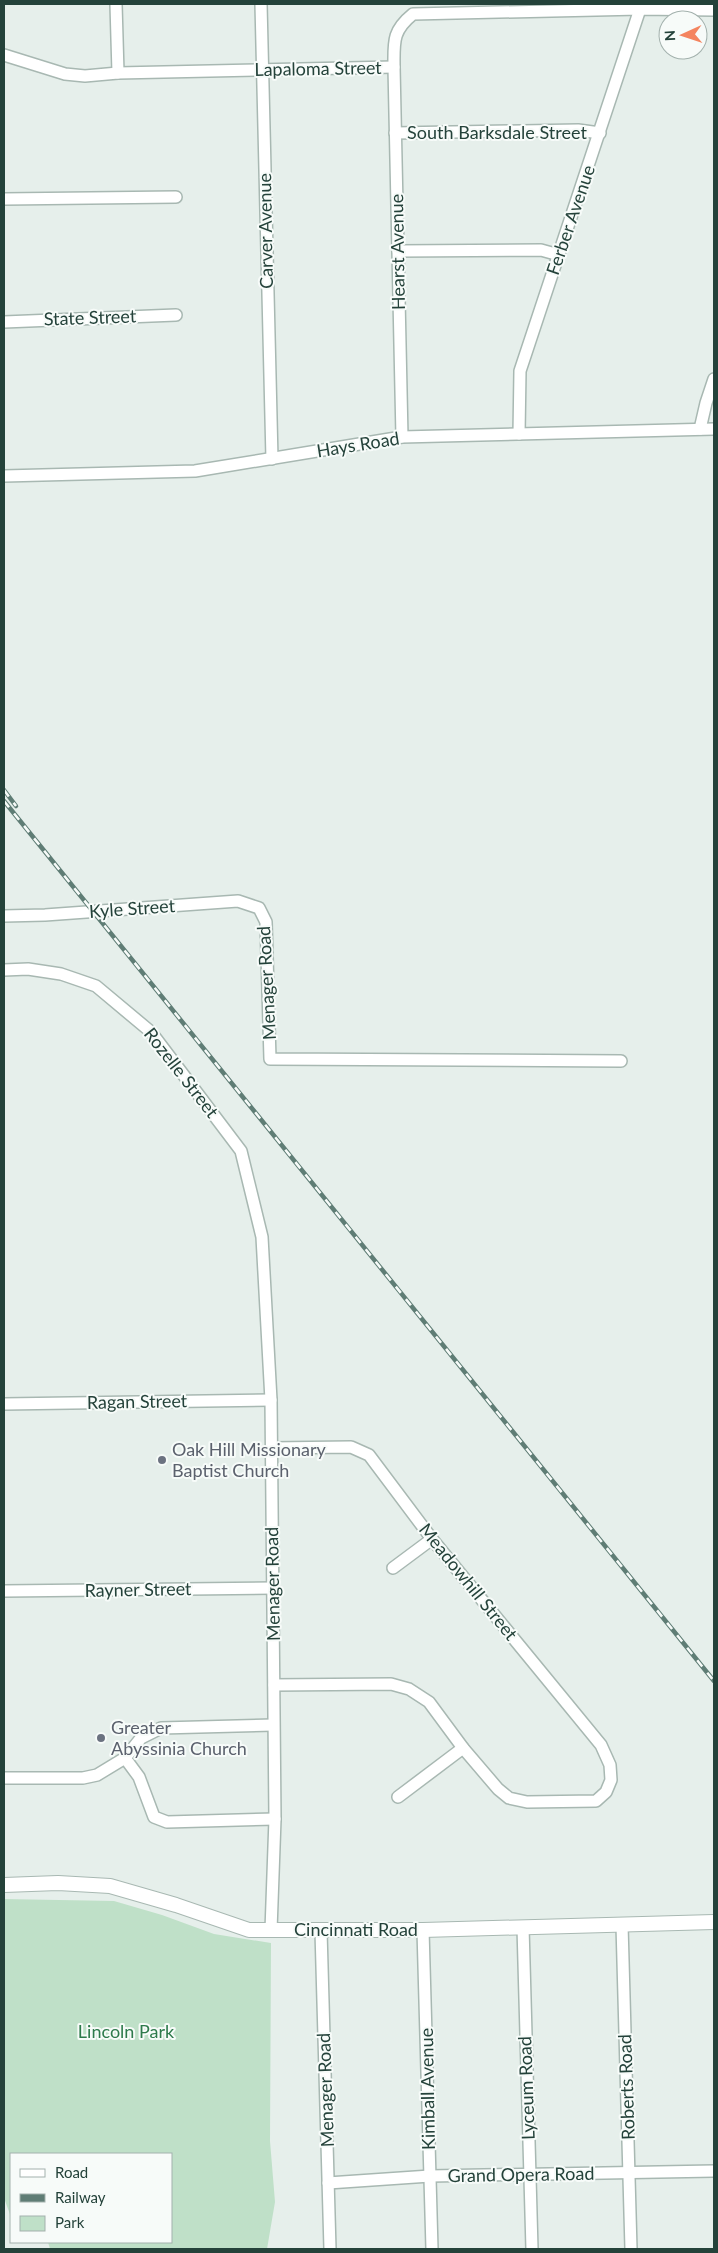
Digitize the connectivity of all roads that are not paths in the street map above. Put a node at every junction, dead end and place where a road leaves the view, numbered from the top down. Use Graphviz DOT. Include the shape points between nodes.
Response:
graph roads {
  1 [pos="116,4"];
  2 [pos="261,4"];
  3 [pos="640,9"];
  4 [pos="714,10"];
  5 [pos="4,55"];
  6 [pos="394,67"];
  7 [pos="262,71"];
  8 [pos="118,73"];
  9 [pos="600,133"];
  10 [pos="395,134"];
  11 [pos="176,197"];
  12 [pos="4,199"];
  13 [pos="398,251"];
  14 [pos="559,255"];
  15 [pos="176,315"];
  16 [pos="4,322"];
  17 [pos="714,379"];
  18 [pos="700,429"];
  19 [pos="714,429"];
  20 [pos="519,434"];
  21 [pos="402,437"];
  22 [pos="272,459"];
  23 [pos="4,476"];
  24 [pos="259,908"];
  25 [pos="4,916"];
  26 [pos="4,970"];
  27 [pos="621,1061"];
  28 [pos="262,1237"];
  29 [pos="271,1400"];
  30 [pos="4,1404"];
  31 [pos="271,1448"];
  32 [pos="432,1539"];
  33 [pos="393,1568"];
  34 [pos="273,1588"];
  35 [pos="4,1591"];
  36 [pos="274,1685"];
  37 [pos="273,1725"];
  38 [pos="463,1748"];
  39 [pos="125,1758"];
  40 [pos="4,1778"];
  41 [pos="398,1797"];
  42 [pos="275,1819"];
  43 [pos="4,1885"];
  44 [pos="714,1922"];
  45 [pos="622,1925"];
  46 [pos="523,1927"];
  47 [pos="271,1930"];
  48 [pos="423,1930"];
  49 [pos="322,1931"];
  50 [pos="714,2170"];
  51 [pos="630,2172"];
  52 [pos="529,2175"];
  53 [pos="430,2176"];
  54 [pos="328,2183"];
  55 [pos="330,2249"];
  56 [pos="432,2249"];
  57 [pos="532,2249"];
  58 [pos="632,2249"];
  1 -- 8 [label="street"];
  2 -- 7 [label="street, Carver Avenue"];
  3 -- 4 [label="street, Lapaloma Street"];
  3 -- 6 [label="street, Lapaloma Street" via="413,14 401,23 394,38"];
  3 -- 9 [label="street, Ferber Avenue"];
  5 -- 8 [label="street, Lapaloma Street" via="65,74"];
  6 -- 7 [label="street, Lapaloma Street"];
  6 -- 10 [label="street, Hearst Avenue"];
  7 -- 8 [label="street, Lapaloma Street"];
  7 -- 22 [label="street, Carver Avenue"];
  9 -- 10 [label="street, South Barksdale Street" via="578,130"];
  9 -- 14 [label="street, Ferber Avenue"];
  10 -- 13 [label="street, Hearst Avenue"];
  11 -- 12 [label="street"];
  13 -- 14 [label="street" via="541,250"];
  13 -- 21 [label="street, Hearst Avenue"];
  14 -- 20 [label="street, Ferber Avenue" via="520,371"];
  15 -- 16 [label="street, State Street"];
  17 -- 18 [label="street"];
  18 -- 19 [label="street, Hays Road"];
  18 -- 20 [label="street, Hays Road"];
  20 -- 21 [label="street, Hays Road"];
  21 -- 22 [label="street, Hays Road"];
  22 -- 23 [label="street, Hays Road" via="195,471"];
  24 -- 25 [label="street, Kyle Street" via="238,901"];
  24 -- 27 [label="street, Menager Road" via="266,922 270,1059"];
  26 -- 28 [label="street, Rozelle Street" via="28,969 61,974 96,986 151,1032 241,1151"];
  28 -- 29 [label="street, Menager Road"];
  29 -- 30 [label="street, Ragan Street"];
  29 -- 31 [label="street, Menager Road"];
  31 -- 32 [label="street, Meadowhill Street" via="351,1447 369,1455"];
  31 -- 34 [label="street, Menager Road"];
  32 -- 33 [label="street"];
  32 -- 38 [label="street, Meadowhill Street" via="601,1745 610,1765 611,1780 606,1792 596,1801 526,1802 509,1798"];
  34 -- 35 [label="street, Rayner Street"];
  34 -- 36 [label="street, Menager Road"];
  36 -- 37 [label="street, Menager Road"];
  36 -- 38 [label="street" via="391,1684 409,1689 429,1702"];
  37 -- 39 [label="street" via="161,1728 141,1738"];
  37 -- 42 [label="street, Menager Road"];
  38 -- 41 [label="street"];
  39 -- 40 [label="street" via="97,1775 83,1778"];
  39 -- 42 [label="street" via="139,1777 154,1817 167,1822"];
  42 -- 47 [label="street, Menager Road"];
  43 -- 47 [label="street, Cincinnati Road" via="58,1883 110,1886 249,1930"];
  44 -- 45 [label="street, Cincinnati Road"];
  45 -- 46 [label="street, Cincinnati Road"];
  45 -- 51 [label="street, Roberts Road"];
  46 -- 48 [label="street, Cincinnati Road"];
  46 -- 52 [label="street, Lyceum Road"];
  47 -- 49 [label="street, Cincinnati Road"];
  48 -- 49 [label="street, Cincinnati Road"];
  48 -- 53 [label="street, Kimball Avenue"];
  49 -- 54 [label="street, Menager Road"];
  50 -- 51 [label="street, Grand Opera Road"];
  51 -- 52 [label="street, Grand Opera Road"];
  51 -- 58 [label="street, Roberts Road"];
  52 -- 53 [label="street, Grand Opera Road"];
  52 -- 57 [label="street, Lyceum Road"];
  53 -- 54 [label="street, Grand Opera Road"];
  53 -- 56 [label="street, Kimball Avenue"];
  54 -- 55 [label="street, Menager Road"];
}
